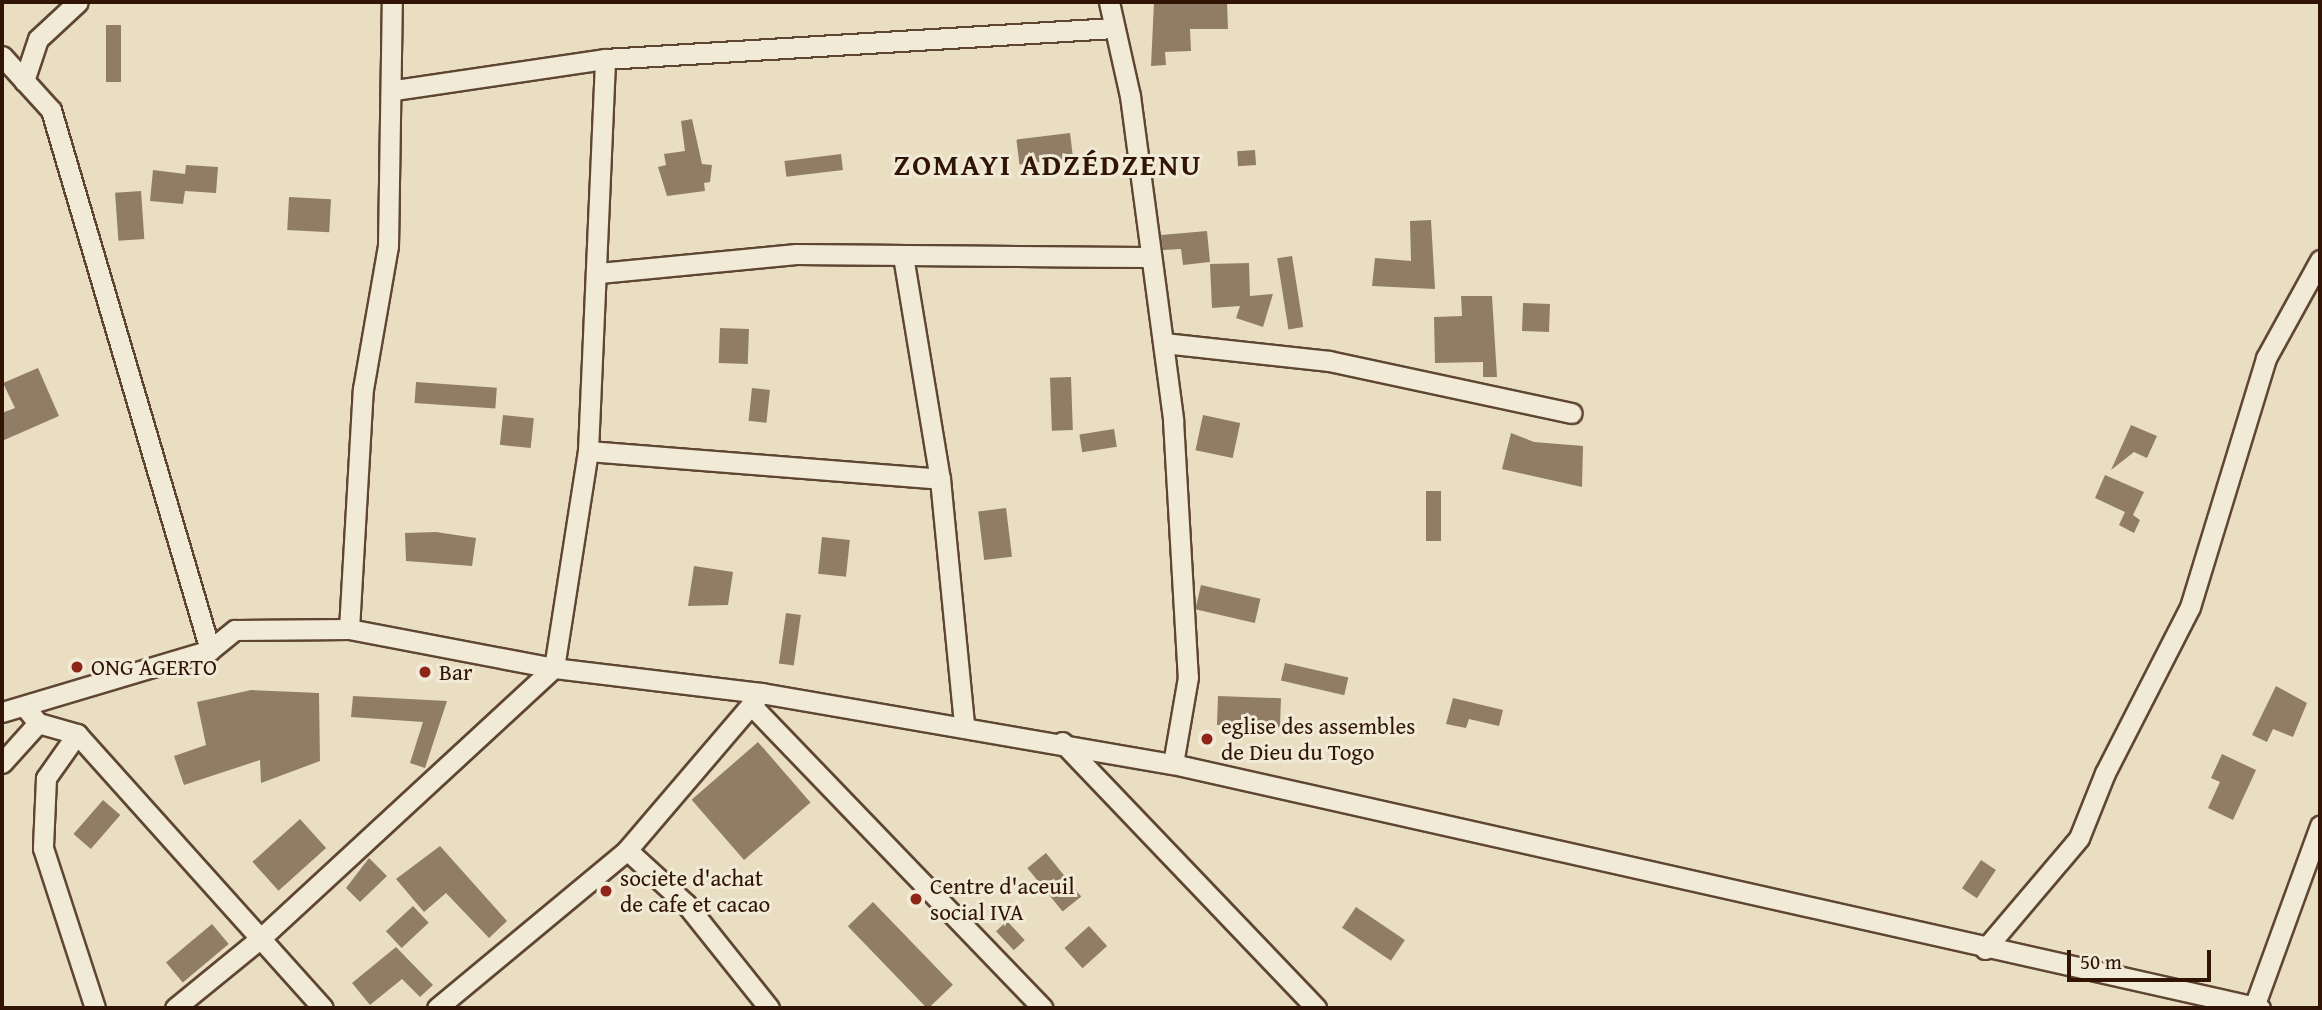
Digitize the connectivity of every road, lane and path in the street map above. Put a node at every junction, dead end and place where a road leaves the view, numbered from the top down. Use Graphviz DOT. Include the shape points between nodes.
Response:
graph roads {
  1 [pos="78,2"];
  2 [pos="392,2"];
  3 [pos="1109,2"];
  4 [pos="1113,28"];
  5 [pos="2,56"];
  6 [pos="605,59"];
  7 [pos="24,81"];
  8 [pos="395,90"];
  9 [pos="903,256"];
  10 [pos="1149,257"];
  11 [pos="2320,260"];
  12 [pos="599,273"];
  13 [pos="1164,343"];
  14 [pos="1571,413"];
  15 [pos="588,451"];
  16 [pos="940,479"];
  17 [pos="349,629"];
  18 [pos="210,650"];
  19 [pos="554,668"];
  20 [pos="756,699"];
  21 [pos="25,707"];
  22 [pos="2,712"];
  23 [pos="38,723"];
  24 [pos="964,725"];
  25 [pos="77,734"];
  26 [pos="1062,742"];
  27 [pos="2,763"];
  28 [pos="1173,764"];
  29 [pos="2320,826"];
  30 [pos="627,850"];
  31 [pos="261,937"];
  32 [pos="1985,949"];
  33 [pos="2257,1007"];
  34 [pos="95,1008"];
  35 [pos="175,1008"];
  36 [pos="323,1008"];
  37 [pos="437,1008"];
  38 [pos="769,1008"];
  39 [pos="1043,1008"];
  40 [pos="1316,1008"];
  1 -- 7 [label="street" via="38,39"];
  2 -- 8 [label="street"];
  3 -- 4 [label="street"];
  4 -- 6 [label="street"];
  4 -- 10 [label="street" via="1130,96"];
  5 -- 7 [label="street"];
  6 -- 8 [label="street"];
  6 -- 12 [label="street"];
  7 -- 18 [label="street" via="51,110"];
  8 -- 17 [label="street" via="388,246 363,390"];
  9 -- 10 [label="street"];
  9 -- 12 [label="street" via="796,254"];
  9 -- 16 [label="street"];
  10 -- 13 [label="street"];
  11 -- 32 [label="street" via="2266,358 2190,607 2105,773 2080,838"];
  12 -- 15 [label="street"];
  13 -- 14 [label="street" via="1329,361"];
  13 -- 28 [label="street" via="1188,677"];
  15 -- 16 [label="street"];
  15 -- 19 [label="street"];
  16 -- 24 [label="street"];
  17 -- 18 [label="street" via="236,630"];
  17 -- 19 [label="street"];
  18 -- 21 [label="street"];
  19 -- 20 [label="street"];
  19 -- 31 [label="street"];
  20 -- 24 [label="street"];
  20 -- 30 [label="street"];
  20 -- 39 [label="street"];
  21 -- 22 [label="street"];
  21 -- 23 [label="street"];
  23 -- 25 [label="street"];
  23 -- 27 [label="street"];
  24 -- 26 [label="street"];
  25 -- 31 [label="street"];
  25 -- 34 [label="street" via="46,778 43,848"];
  26 -- 28 [label="street"];
  26 -- 40 [label="street"];
  28 -- 32 [label="street"];
  29 -- 33 [label="street"];
  30 -- 37 [label="street"];
  30 -- 38 [label="street" via="686,904"];
  31 -- 35 [label="street"];
  31 -- 36 [label="street"];
  32 -- 33 [label="street"];
}
